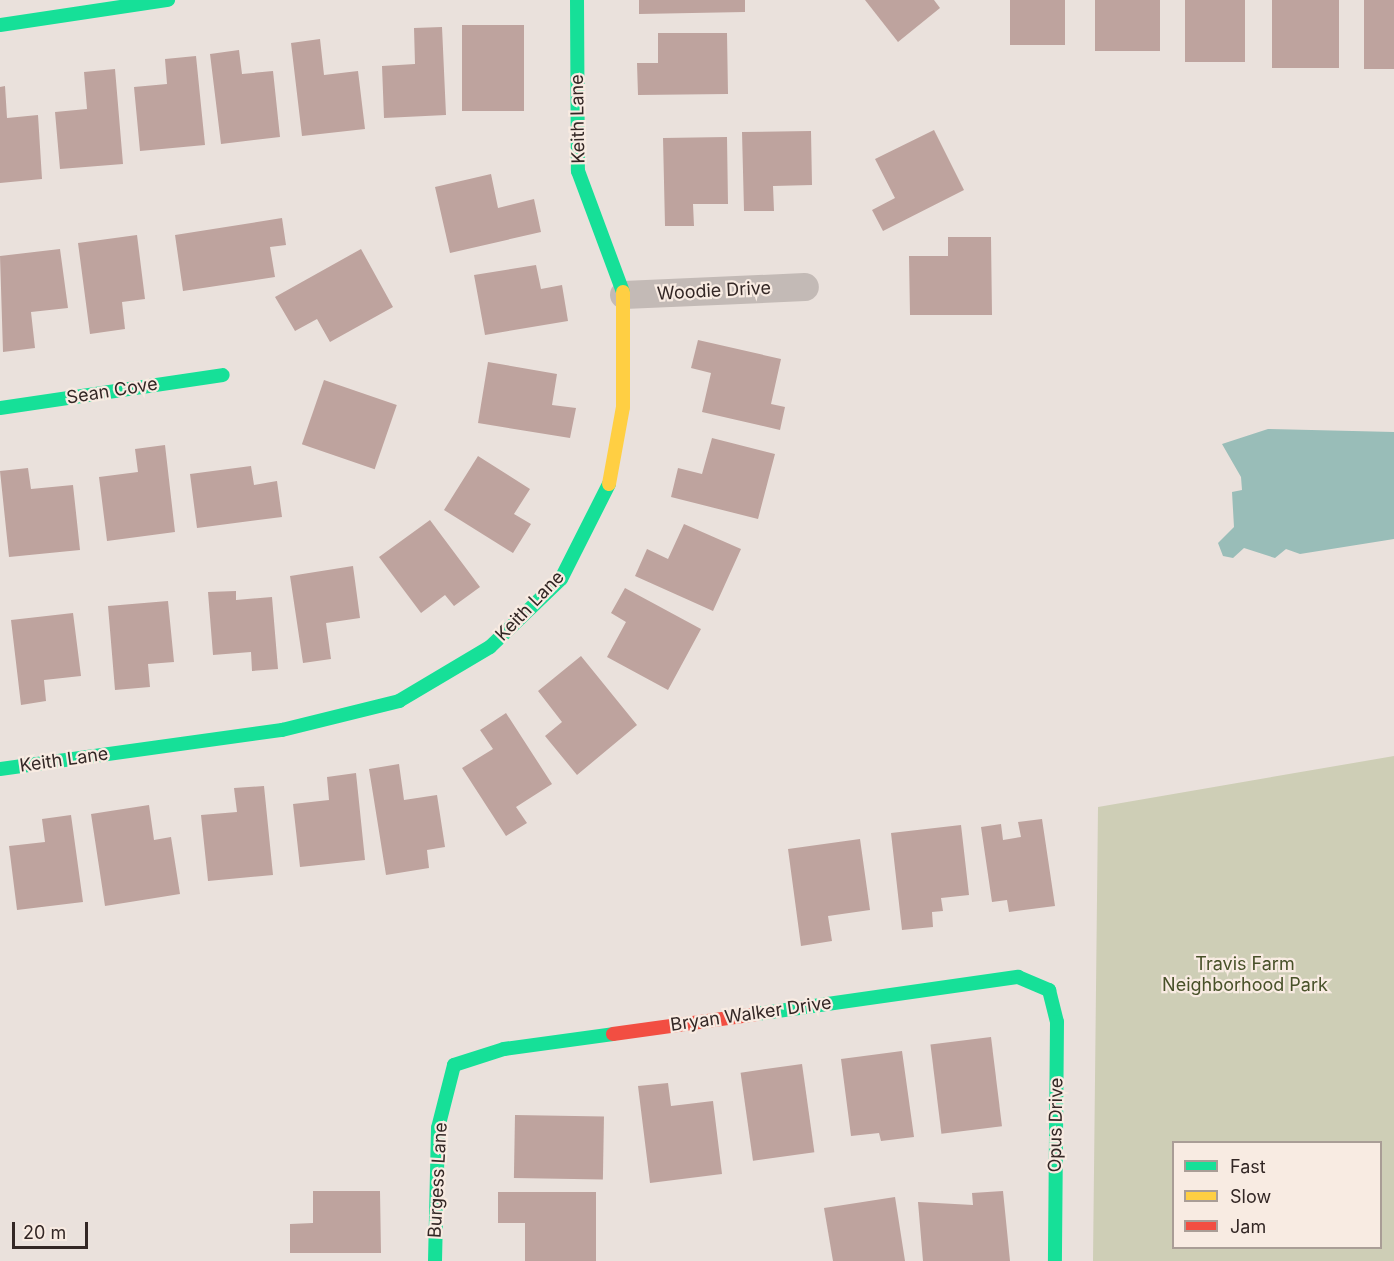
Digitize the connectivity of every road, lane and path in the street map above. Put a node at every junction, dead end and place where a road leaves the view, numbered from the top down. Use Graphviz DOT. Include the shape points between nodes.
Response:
graph roads {
  1 [pos="168,0"];
  2 [pos="577,0"];
  3 [pos="0,25"];
  4 [pos="805,287"];
  5 [pos="624,295"];
  6 [pos="223,375"];
  7 [pos="0,408"];
  8 [pos="0,769"];
  9 [pos="1049,990"];
  10 [pos="454,1065"];
  11 [pos="435,1261"];
  12 [pos="1055,1261"];
  1 -- 3 [label="street"];
  2 -- 5 [label="street, Keith Lane" via="578,171"];
  4 -- 5 [label="street, Woodie Drive"];
  5 -- 8 [label="street, Keith Lane" via="623,407 608,488 561,579 490,647 399,701 282,730"];
  6 -- 7 [label="street, Sean Cove"];
  9 -- 10 [label="street, Bryan Walker Drive" via="1018,977 504,1049"];
  9 -- 12 [label="street, Opus Drive" via="1057,1022"];
  10 -- 11 [label="street, Burgess Lane" via="438,1128"];
}
